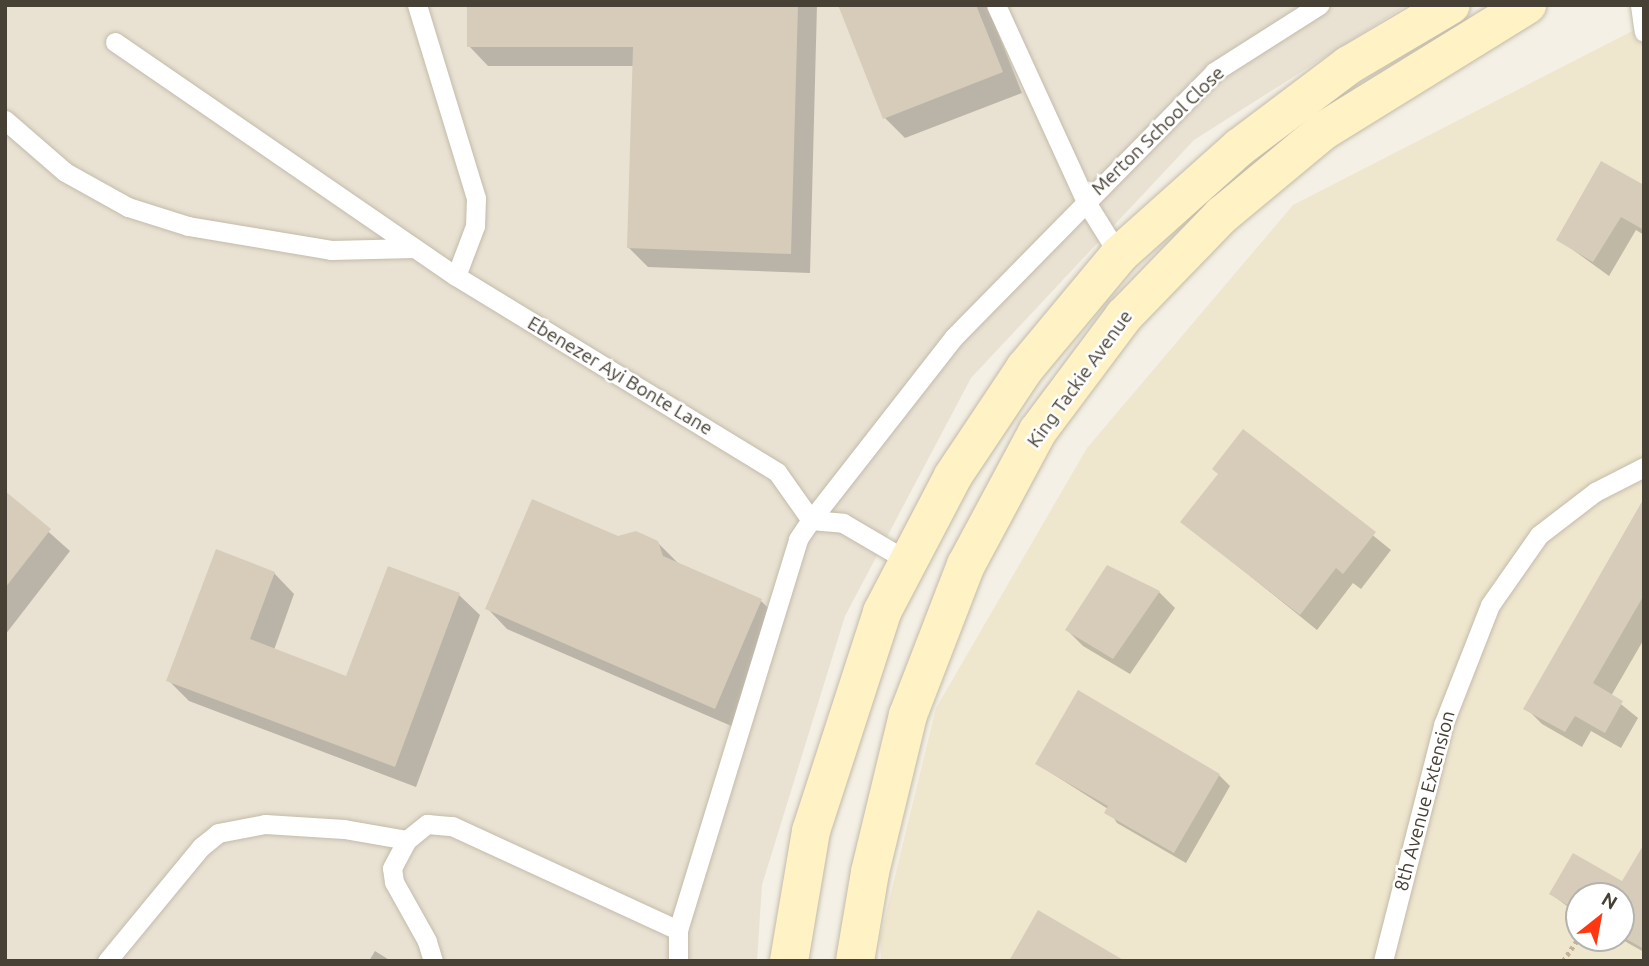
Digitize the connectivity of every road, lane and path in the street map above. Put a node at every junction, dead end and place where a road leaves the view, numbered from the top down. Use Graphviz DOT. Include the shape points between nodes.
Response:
graph roads {
  1 [pos="417,5"];
  2 [pos="996,5"];
  3 [pos="1319,5"];
  4 [pos="1451,5"];
  5 [pos="1527,5"];
  6 [pos="1640,5"];
  7 [pos="1644,32"];
  8 [pos="115,42"];
  9 [pos="5,120"];
  10 [pos="1086,202"];
  11 [pos="414,248"];
  12 [pos="1119,255"];
  13 [pos="456,276"];
  14 [pos="1644,467"];
  15 [pos="811,520"];
  16 [pos="908,561"];
  17 [pos="407,840"];
  18 [pos="677,930"];
  19 [pos="107,961"];
  20 [pos="433,961"];
  21 [pos="678,961"];
  22 [pos="789,961"];
  23 [pos="855,961"];
  24 [pos="1383,961"];
  1 -- 13 [label="lane" via="476,198 475,226"];
  2 -- 10 [label="lane"];
  3 -- 10 [label="lane, Merton School Close" via="1214,72"];
  4 -- 12 [label="main road" via="1349,65 1240,147"];
  5 -- 23 [label="main road, King Tackie Avenue" via="1323,131 1222,215 1124,316 1038,430 966,565 908,715 870,872"];
  6 -- 7 [label="lane"];
  8 -- 11 [label="lane, Ebenezer Ayi Bonte Lane"];
  9 -- 11 [label="lane" via="65,172 128,207 188,226 331,250"];
  10 -- 12 [label="lane, Merton School Close"];
  10 -- 15 [label="lane" via="954,337"];
  11 -- 13 [label="lane, Ebenezer Ayi Bonte Lane"];
  12 -- 16 [label="main road" via="1026,368 953,476"];
  13 -- 15 [label="lane, Ebenezer Ayi Bonte Lane" via="777,471"];
  14 -- 24 [label="lane, 8th Avenue Extension" via="1595,492 1539,535 1490,605 1443,725"];
  15 -- 16 [label="lane" via="843,523"];
  15 -- 18 [label="lane" via="798,539"];
  16 -- 22 [label="main road" via="882,612 811,831"];
  17 -- 18 [label="lane" via="427,824 452,826"];
  17 -- 19 [label="lane" via="344,829 265,824 218,833 201,846"];
  17 -- 20 [label="lane" via="393,868 394,881"];
  18 -- 21 [label="lane"];
}
